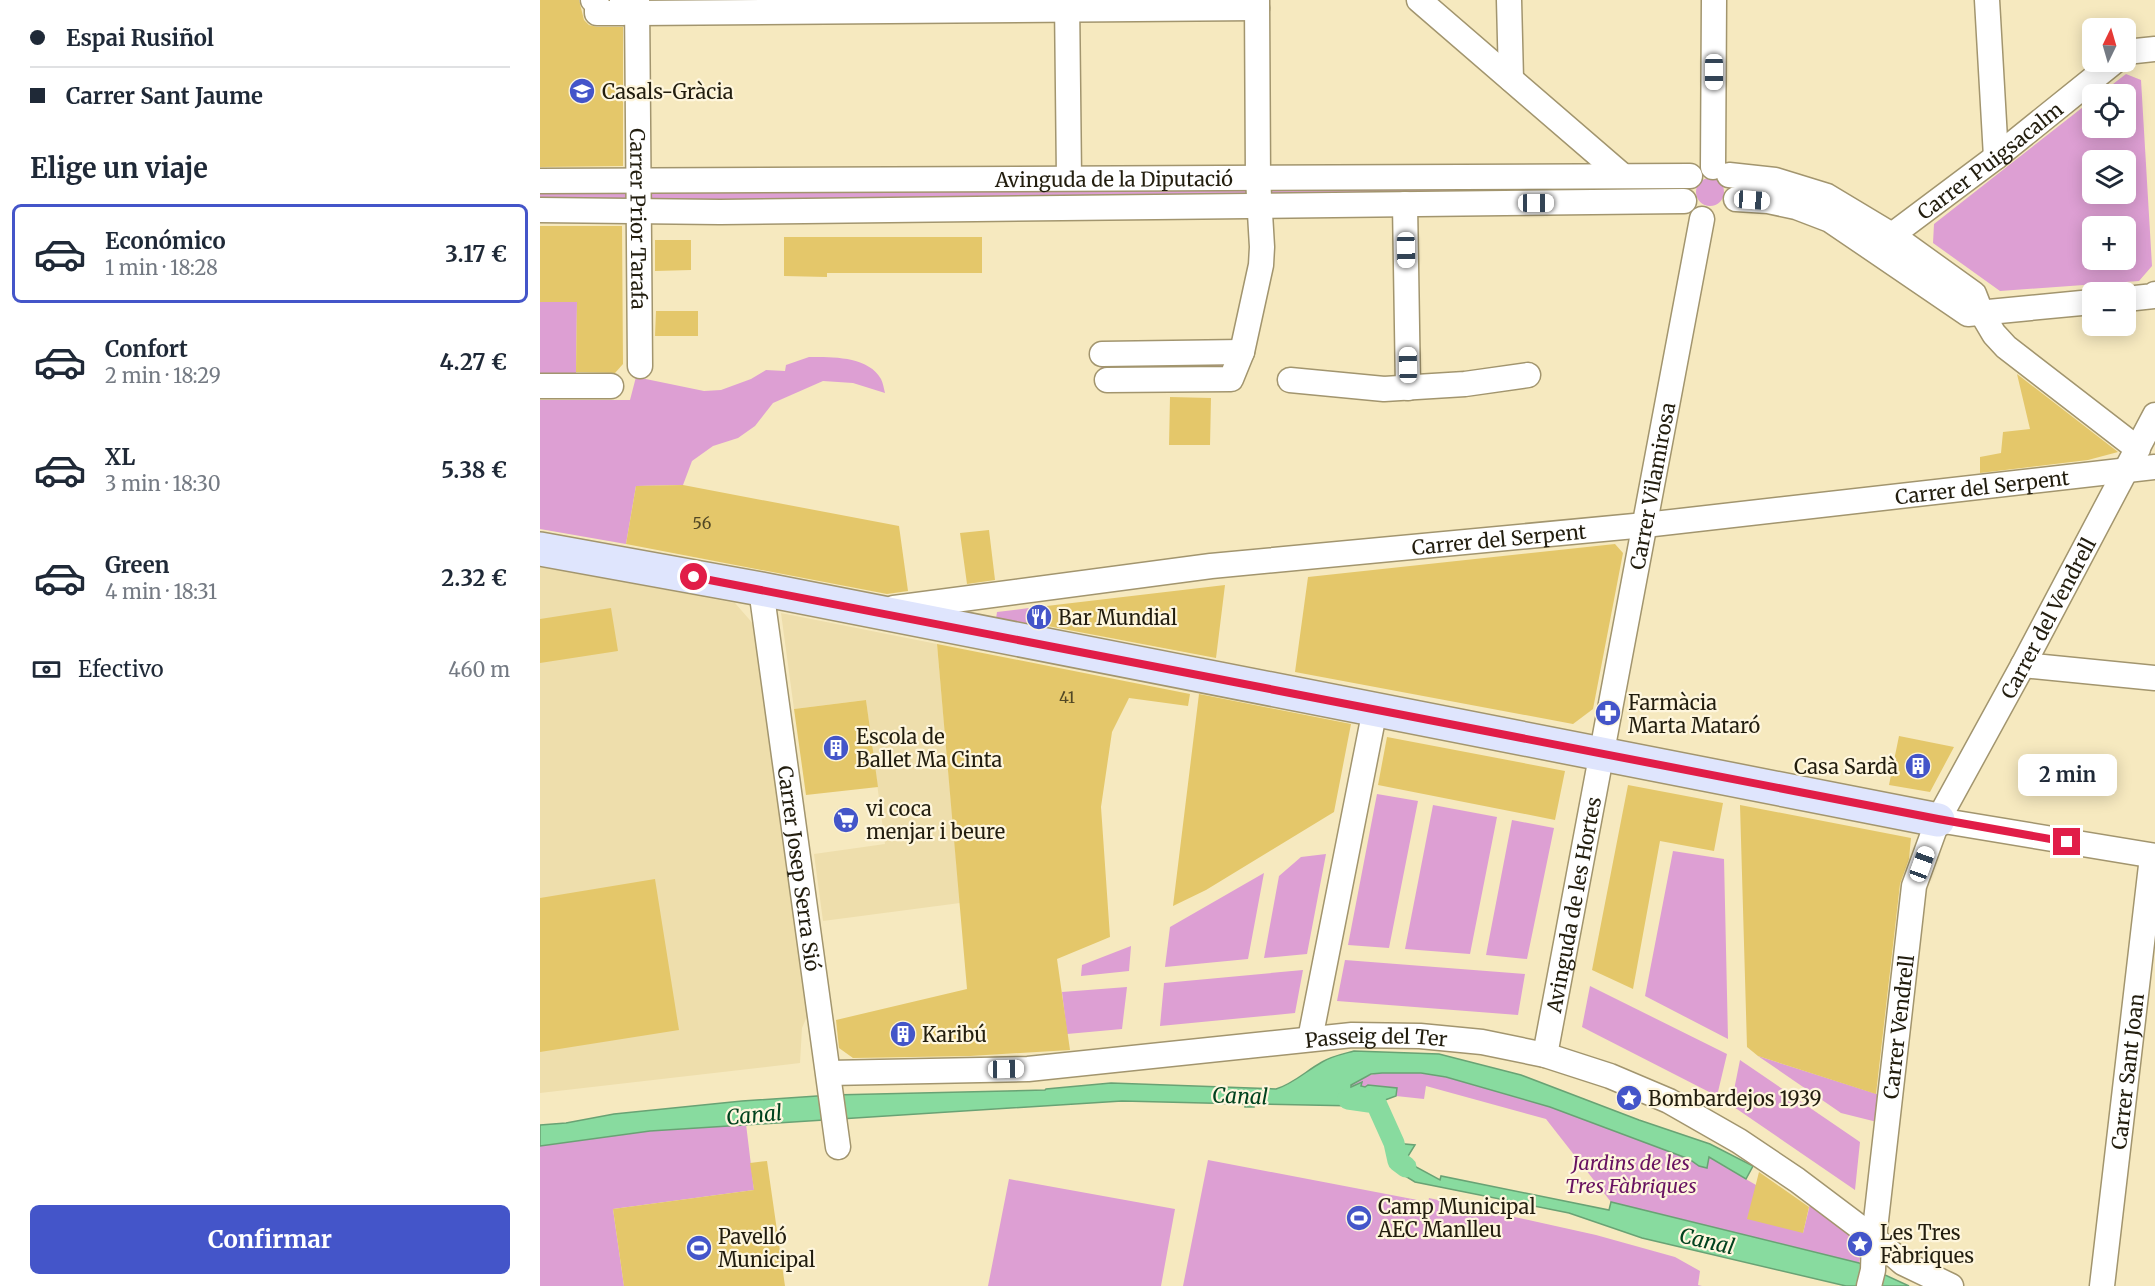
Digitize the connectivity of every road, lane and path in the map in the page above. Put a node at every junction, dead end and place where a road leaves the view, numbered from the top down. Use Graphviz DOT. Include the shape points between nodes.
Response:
graph roads {
  1 [pos="593,0"];
  2 [pos="1419,0"];
  3 [pos="1509,0"];
  4 [pos="1714,0"];
  5 [pos="1987,0"];
  6 [pos="632,4"];
  7 [pos="1257,4"];
  8 [pos="1067,5"];
  9 [pos="832,6"];
  10 [pos="2155,49"];
  11 [pos="2136,51"];
  12 [pos="2102,72"];
  13 [pos="1511,79"];
  14 [pos="1996,157"];
  15 [pos="1721,171"];
  16 [pos="1623,176"];
  17 [pos="1690,176"];
  18 [pos="1070,178"];
  19 [pos="1258,179"];
  20 [pos="540,181"];
  21 [pos="639,182"];
  22 [pos="1736,199"];
  23 [pos="1684,201"];
  24 [pos="1405,204"];
  25 [pos="1261,205"];
  26 [pos="540,210"];
  27 [pos="639,211"];
  28 [pos="1702,219"];
  29 [pos="1892,235"];
  30 [pos="2155,296"];
  31 [pos="2136,298"];
  32 [pos="2082,303"];
  33 [pos="1981,312"];
  34 [pos="1242,352"];
  35 [pos="1102,354"];
  36 [pos="640,366"];
  37 [pos="1528,375"];
  38 [pos="1107,380"];
  39 [pos="1290,380"];
  40 [pos="540,386"];
  41 [pos="611,386"];
  42 [pos="1408,388"];
  43 [pos="2155,415"];
  44 [pos="2138,449"];
  45 [pos="2155,467"];
  46 [pos="2126,471"];
  47 [pos="1645,525"];
  48 [pos="540,549"];
  49 [pos="761,589"];
  50 [pos="874,611"];
  51 [pos="2023,665"];
  52 [pos="2155,678"];
  53 [pos="1375,709"];
  54 [pos="1601,753"];
  55 [pos="1938,819"];
  56 [pos="2154,856"];
  57 [pos="1310,1039"];
  58 [pos="1545,1055"];
  59 [pos="831,1084"];
  60 [pos="838,1147"];
  61 [pos="1874,1238"];
  62 [pos="1871,1278"];
  63 [pos="1951,1286"];
  64 [pos="2102,1286"];
  1 -- 6 [label="street" via="597,13 623,13"];
  2 -- 13 [label="street"];
  3 -- 13 [label="street"];
  4 -- 15 [label="street"];
  5 -- 14 [label="street"];
  6 -- 9 [label="street"];
  6 -- 21 [label="street, Carrer Prior Tarafa"];
  7 -- 8 [label="street"];
  7 -- 19 [label="street"];
  8 -- 9 [label="street"];
  8 -- 18 [label="street"];
  10 -- 11 [label="street"];
  12 -- 14 [label="street, Carrer Puigsacalm"];
  13 -- 16 [label="street"];
  14 -- 29 [label="street, Carrer Puigsacalm"];
  15 -- 17 [label="street" via="1705,167"];
  15 -- 22 [label="street" via="1734,182"];
  15 -- 29 [label="street" via="1775,180 1827,196"];
  16 -- 17 [label="street, Avinguda de la Diputació"];
  16 -- 19 [label="street, Avinguda de la Diputació"];
  17 -- 23 [label="street" via="1685,183"];
  18 -- 19 [label="street, Avinguda de la Diputació"];
  18 -- 21 [label="street, Avinguda de la Diputació"];
  19 -- 25 [label="street"];
  20 -- 21 [label="street, Avinguda de la Diputació"];
  21 -- 27 [label="street, Carrer Prior Tarafa"];
  22 -- 28 [label="street" via="1727,214"];
  22 -- 33 [label="street" via="1796,207 1830,220 1968,314"];
  23 -- 24 [label="street, Avinguda de la Diputació"];
  23 -- 28 [label="street"];
  24 -- 25 [label="street, Avinguda de la Diputació"];
  24 -- 42 [label="street"];
  25 -- 27 [label="street, Avinguda de la Diputació"];
  25 -- 34 [label="street" via="1261,265"];
  26 -- 27 [label="street, Avinguda de la Diputació"];
  27 -- 36 [label="street, Carrer Prior Tarafa"];
  28 -- 47 [label="street, Carrer Vilamirosa"];
  29 -- 33 [label="street" via="1974,294"];
  30 -- 31 [label="street"];
  32 -- 33 [label="street"];
  33 -- 44 [label="street" via="2006,347"];
  34 -- 35 [label="street"];
  34 -- 38 [label="street" via="1231,379"];
  37 -- 42 [label="street"];
  39 -- 42 [label="street"];
  40 -- 41 [label="street"];
  43 -- 44 [label="street, Carrer del Vendrell"];
  44 -- 46 [label="street, Carrer del Vendrell"];
  45 -- 46 [label="street, Carrer del Serpent"];
  46 -- 47 [label="street, Carrer del Serpent"];
  46 -- 51 [label="street, Carrer del Vendrell"];
  47 -- 50 [label="street, Carrer del Serpent" via="1211,566"];
  47 -- 54 [label="street, Carrer Vilamirosa"];
  48 -- 49 [label="street"];
  49 -- 50 [label="street"];
  49 -- 59 [label="street, Carrer Josep Serra Sió"];
  50 -- 53 [label="street"];
  51 -- 52 [label="street"];
  51 -- 55 [label="street, Carrer del Vendrell"];
  53 -- 54 [label="street"];
  53 -- 57 [label="street"];
  54 -- 55 [label="street"];
  54 -- 58 [label="street, Avinguda de les Hortes"];
  55 -- 56 [label="street"];
  55 -- 61 [label="street, Carrer Vendrell" via="1914,886"];
  56 -- 64 [label="street, Carrer Sant Joan"];
  57 -- 58 [label="street, Passeig del Ter" via="1420,1036 1482,1042"];
  57 -- 59 [label="street, Passeig del Ter" via="1028,1069"];
  58 -- 61 [label="street, Passeig del Ter" via="1669,1101 1797,1180"];
  59 -- 60 [label="street, Carrer Josep Serra Sió"];
  61 -- 62 [label="street"];
  61 -- 63 [label="street, Passeig del Ter" via="1903,1263"];
}
